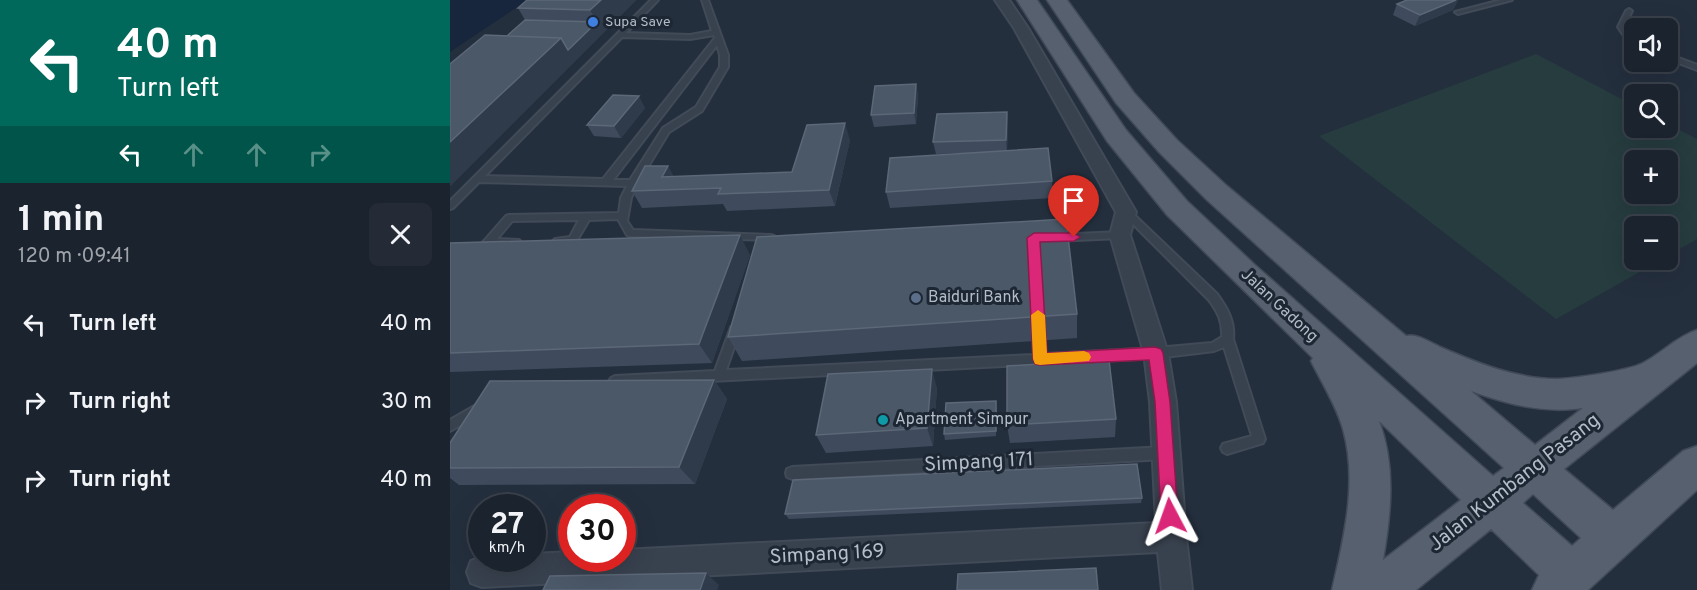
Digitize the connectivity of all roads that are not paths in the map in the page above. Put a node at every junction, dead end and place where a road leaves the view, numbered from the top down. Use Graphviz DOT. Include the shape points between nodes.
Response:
graph roads {
  1 [pos="655,0"];
  2 [pos="705,0"];
  3 [pos="1002,0"];
  4 [pos="1027,0"];
  5 [pos="1058,0"];
  6 [pos="1509,0"];
  7 [pos="1629,11"];
  8 [pos="1458,12"];
  9 [pos="1626,18"];
  10 [pos="621,35"];
  11 [pos="717,36"];
  12 [pos="1678,60"];
  13 [pos="1697,68"];
  14 [pos="478,179"];
  15 [pos="606,182"];
  16 [pos="633,183"];
  17 [pos="450,206"];
  18 [pos="1126,212"];
  19 [pos="622,216"];
  20 [pos="585,218"];
  21 [pos="1120,235"];
  22 [pos="1042,238"];
  23 [pos="545,241"];
  24 [pos="770,241"];
  25 [pos="523,242"];
  26 [pos="1038,315"];
  27 [pos="738,322"];
  28 [pos="1376,333"];
  29 [pos="1227,339"];
  30 [pos="1697,344"];
  31 [pos="1323,347"];
  32 [pos="1155,353"];
  33 [pos="1040,359"];
  34 [pos="719,375"];
  35 [pos="1651,377"];
  36 [pos="600,382"];
  37 [pos="492,398"];
  38 [pos="450,426"];
  39 [pos="1227,448"];
  40 [pos="1165,453"];
  41 [pos="1697,464"];
  42 [pos="1533,469"];
  43 [pos="792,473"];
  44 [pos="1492,502"];
  45 [pos="1171,537"];
  46 [pos="1613,538"];
  47 [pos="546,569"];
  48 [pos="1563,582"];
  49 [pos="1177,590"];
  50 [pos="1355,590"];
  51 [pos="1380,590"];
  1 -- 10 [label="lane"];
  2 -- 11 [label="lane"];
  3 -- 18 [label="street"];
  4 -- 31 [label="main road, Jalan Gadong" via="1142,169 1177,208"];
  5 -- 28 [label="main road" via="1125,98 1168,146"];
  6 -- 8 [label="lane"];
  7 -- 9 [label="lane"];
  10 -- 11 [label="lane"];
  10 -- 14 [label="lane"];
  11 -- 15 [label="lane"];
  11 -- 16 [label="lane" via="726,61 699,109 666,130"];
  12 -- 13 [label="lane"];
  14 -- 15 [label="lane"];
  14 -- 17 [label="lane"];
  15 -- 16 [label="lane"];
  16 -- 19 [label="lane"];
  18 -- 21 [label="street"];
  18 -- 29 [label="lane" via="1213,297 1227,321"];
  19 -- 20 [label="lane"];
  19 -- 24 [label="lane" via="630,233"];
  20 -- 23 [label="lane" via="573,240"];
  20 -- 25 [label="lane" via="509,218 488,242"];
  21 -- 22 [label="lane"];
  21 -- 32 [label="street"];
  26 -- 33 [label="lane"];
  27 -- 34 [label="lane"];
  28 -- 35 [label="main road" via="1480,381 1532,393 1578,393"];
  28 -- 42 [label="main road"];
  29 -- 32 [label="lane" via="1214,347"];
  29 -- 39 [label="lane" via="1259,439"];
  30 -- 35 [label="main road, Jalan Kumbang Pasang"];
  31 -- 44 [label="main road, Jalan Gadong"];
  31 -- 50 [label="main road" via="1362,429 1369,474 1369,513"];
  32 -- 33 [label="lane"];
  32 -- 40 [label="street"];
  33 -- 34 [label="lane"];
  34 -- 36 [label="lane"];
  35 -- 42 [label="main road, Jalan Kumbang Pasang"];
  37 -- 38 [label="lane"];
  40 -- 43 [label="lane, Simpang 171"];
  40 -- 45 [label="street"];
  41 -- 46 [label="main road"];
  42 -- 44 [label="main road, Jalan Kumbang Pasang"];
  42 -- 46 [label="main road"];
  44 -- 48 [label="main road, Jalan Gadong"];
  44 -- 51 [label="main road, Jalan Kumbang Pasang"];
  45 -- 47 [label="street, Simpang 169"];
  45 -- 49 [label="street"];
  46 -- 48 [label="main road"];
}
